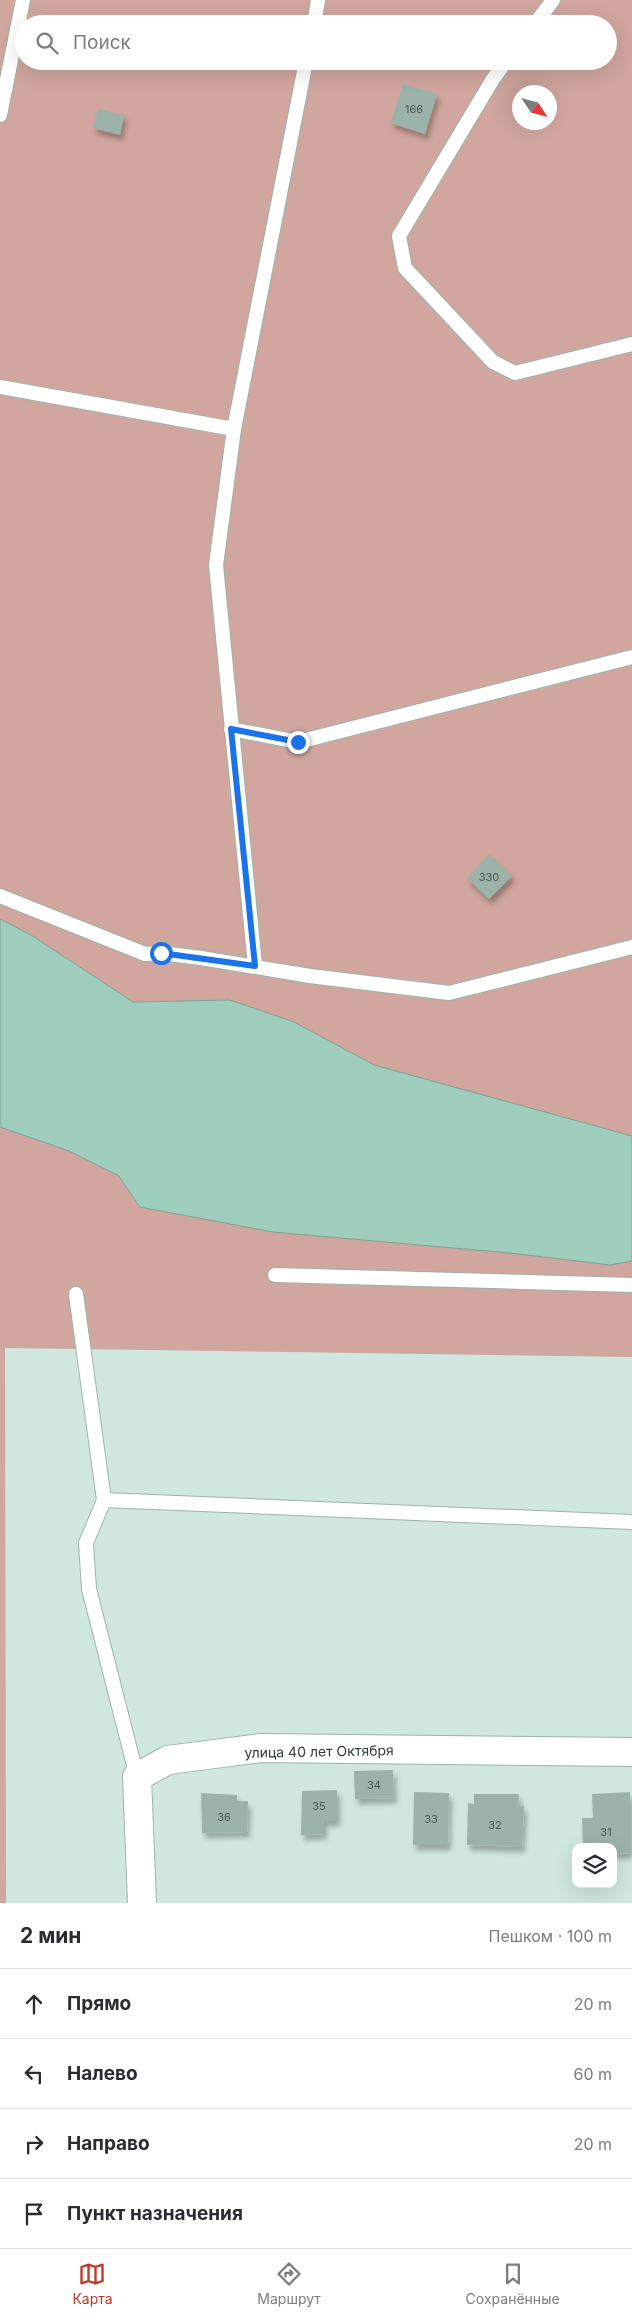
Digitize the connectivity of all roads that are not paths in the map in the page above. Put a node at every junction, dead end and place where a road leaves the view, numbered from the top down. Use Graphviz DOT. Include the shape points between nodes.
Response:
graph roads {
  1 [pos="23,0"];
  2 [pos="318,0"];
  3 [pos="553,0"];
  4 [pos="20,15"];
  5 [pos="316,15"];
  6 [pos="542,15"];
  7 [pos="15,40"];
  8 [pos="304,70"];
  9 [pos="499,70"];
  10 [pos="0,115"];
  11 [pos="632,344"];
  12 [pos="0,387"];
  13 [pos="234,429"];
  14 [pos="632,657"];
  15 [pos="231,729"];
  16 [pos="0,896"];
  17 [pos="632,947"];
  18 [pos="255,966"];
  19 [pos="274,1276"];
  20 [pos="632,1285"];
  21 [pos="76,1294"];
  22 [pos="104,1500"];
  23 [pos="632,1522"];
  24 [pos="632,1752"];
  25 [pos="138,1777"];
  26 [pos="142,1903"];
  1 -- 4 [label="lane"];
  2 -- 5 [label="lane"];
  3 -- 6 [label="lane"];
  7 -- 10 [label="lane"];
  8 -- 13 [label="lane"];
  9 -- 11 [label="lane" via="399,236 405,268 493,362 515,373"];
  12 -- 13 [label="lane"];
  13 -- 15 [label="lane" via="216,565"];
  14 -- 15 [label="lane" via="298,742"];
  15 -- 18 [label="lane"];
  16 -- 18 [label="lane" via="144,954 161,953"];
  17 -- 18 [label="lane" via="449,993"];
  19 -- 20 [label="lane"];
  21 -- 22 [label="lane"];
  22 -- 23 [label="lane"];
  22 -- 25 [label="lane" via="86,1543 89,1589"];
  24 -- 25 [label="street, улица 40 лет Октября" via="260,1748 168,1760"];
  25 -- 26 [label="street"];
}
